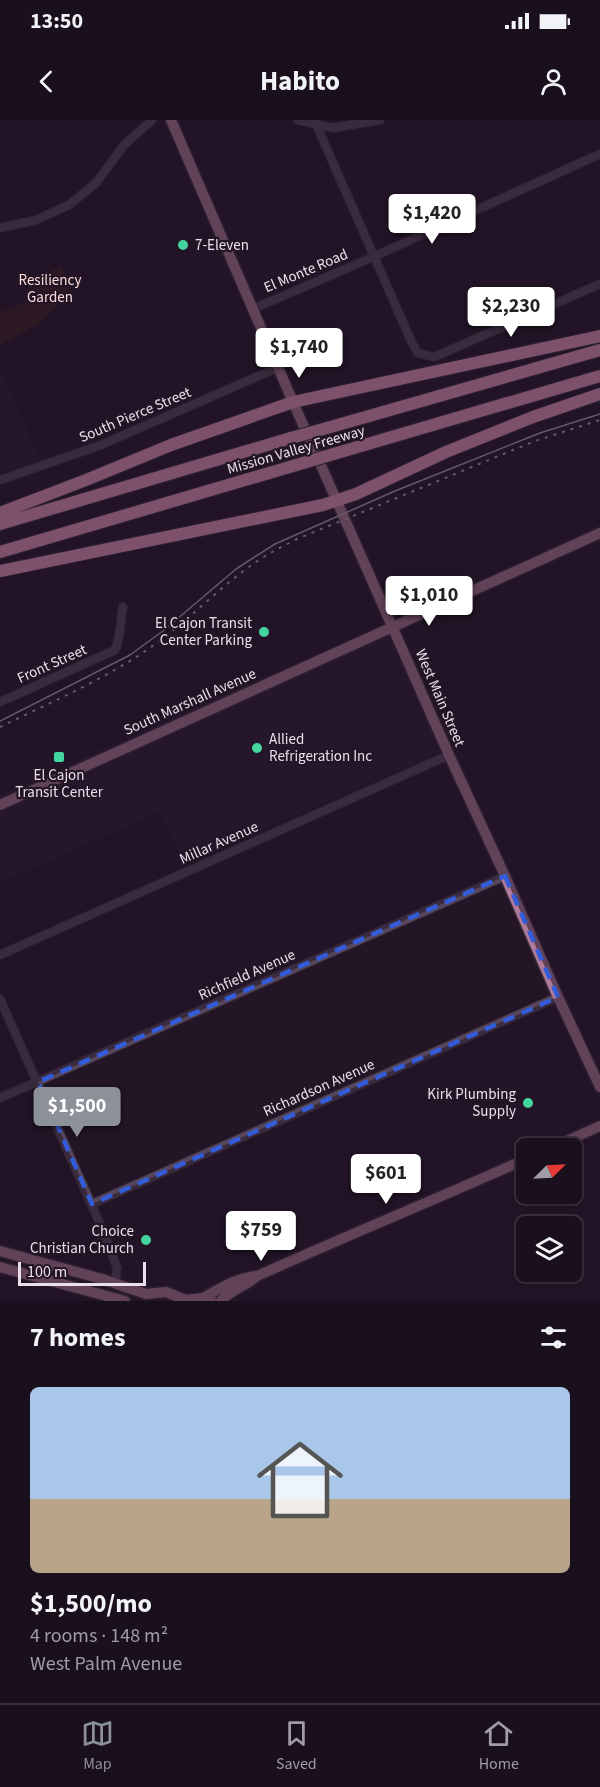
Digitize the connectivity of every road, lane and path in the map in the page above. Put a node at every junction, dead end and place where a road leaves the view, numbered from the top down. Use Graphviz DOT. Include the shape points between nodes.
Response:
graph roads {
  1 [pos="152,120"];
  2 [pos="171,120"];
  3 [pos="298,120"];
  4 [pos="380,120"];
  5 [pos="316,124"];
  6 [pos="600,154"];
  7 [pos="0,228"];
  8 [pos="374,257"];
  9 [pos="600,284"];
  10 [pos="253,309"];
  11 [pos="600,336"];
  12 [pos="600,350"];
  13 [pos="279,367"];
  14 [pos="600,376"];
  15 [pos="600,394"];
  16 [pos="293,402"];
  17 [pos="0,480"];
  18 [pos="336,500"];
  19 [pos="0,513"];
  20 [pos="0,525"];
  21 [pos="600,533"];
  22 [pos="0,552"];
  23 [pos="0,571"];
  24 [pos="123,607"];
  25 [pos="393,627"];
  26 [pos="0,702"];
  27 [pos="449,755"];
  28 [pos="0,805"];
  29 [pos="505,876"];
  30 [pos="0,955"];
  31 [pos="558,997"];
  32 [pos="0,999"];
  33 [pos="38,1082"];
  34 [pos="600,1088"];
  35 [pos="0,1098"];
  36 [pos="600,1126"];
  37 [pos="573,1138"];
  38 [pos="516,1163"];
  39 [pos="92,1204"];
  40 [pos="0,1251"];
  41 [pos="0,1268"];
  42 [pos="256,1276"];
  43 [pos="115,1283"];
  44 [pos="151,1298"];
  45 [pos="208,1300"];
  46 [pos="125,1301"];
  47 [pos="221,1301"];
  1 -- 7 [label="street" via="124,145 96,183 69,204 36,220"];
  2 -- 10 [label="main road, West Main Street"];
  3 -- 5 [label="street"];
  4 -- 5 [label="street" via="333,128"];
  5 -- 8 [label="street"];
  6 -- 8 [label="street, El Monte Road"];
  8 -- 9 [label="street" via="412,343 418,353 434,357"];
  8 -- 10 [label="street, El Monte Road"];
  10 -- 13 [label="main road, West Main Street"];
  11 -- 16 [label="highway"];
  12 -- 20 [label="highway, Mission Valley Freeway, bridge"];
  13 -- 16 [label="main road, West Main Street"];
  13 -- 17 [label="street, South Pierce Street" via="101,445"];
  14 -- 22 [label="highway, Mission Valley Freeway, bridge"];
  15 -- 18 [label="highway" via="533,417"];
  16 -- 18 [label="main road, West Main Street"];
  16 -- 19 [label="highway"];
  18 -- 23 [label="highway"];
  18 -- 25 [label="main road, West Main Street"];
  21 -- 25 [label="main road, South Marshall Avenue"];
  24 -- 26 [label="street, Front Street" via="115,650"];
  25 -- 27 [label="main road, West Main Street"];
  25 -- 28 [label="main road, South Marshall Avenue"];
  27 -- 29 [label="main road, West Main Street"];
  27 -- 30 [label="street, Millar Avenue"];
  29 -- 31 [label="main road, West Main Street"];
  29 -- 33 [label="street, Richfield Avenue"];
  31 -- 34 [label="main road, West Main Street"];
  31 -- 39 [label="street, Richardson Avenue"];
  32 -- 33 [label="street"];
  33 -- 35 [label="street, Richfield Avenue"];
  33 -- 39 [label="street"];
  36 -- 37 [label="main road"];
  38 -- 42 [label="main road"];
  39 -- 43 [label="street" via="117,1268"];
  40 -- 43 [label="main road"];
  41 -- 46 [label="main road"];
  42 -- 45 [label="main road" via="224,1285"];
  42 -- 47 [label="main road"];
  43 -- 44 [label="main road"];
  44 -- 45 [label="main road" via="166,1292 186,1300"];
}
